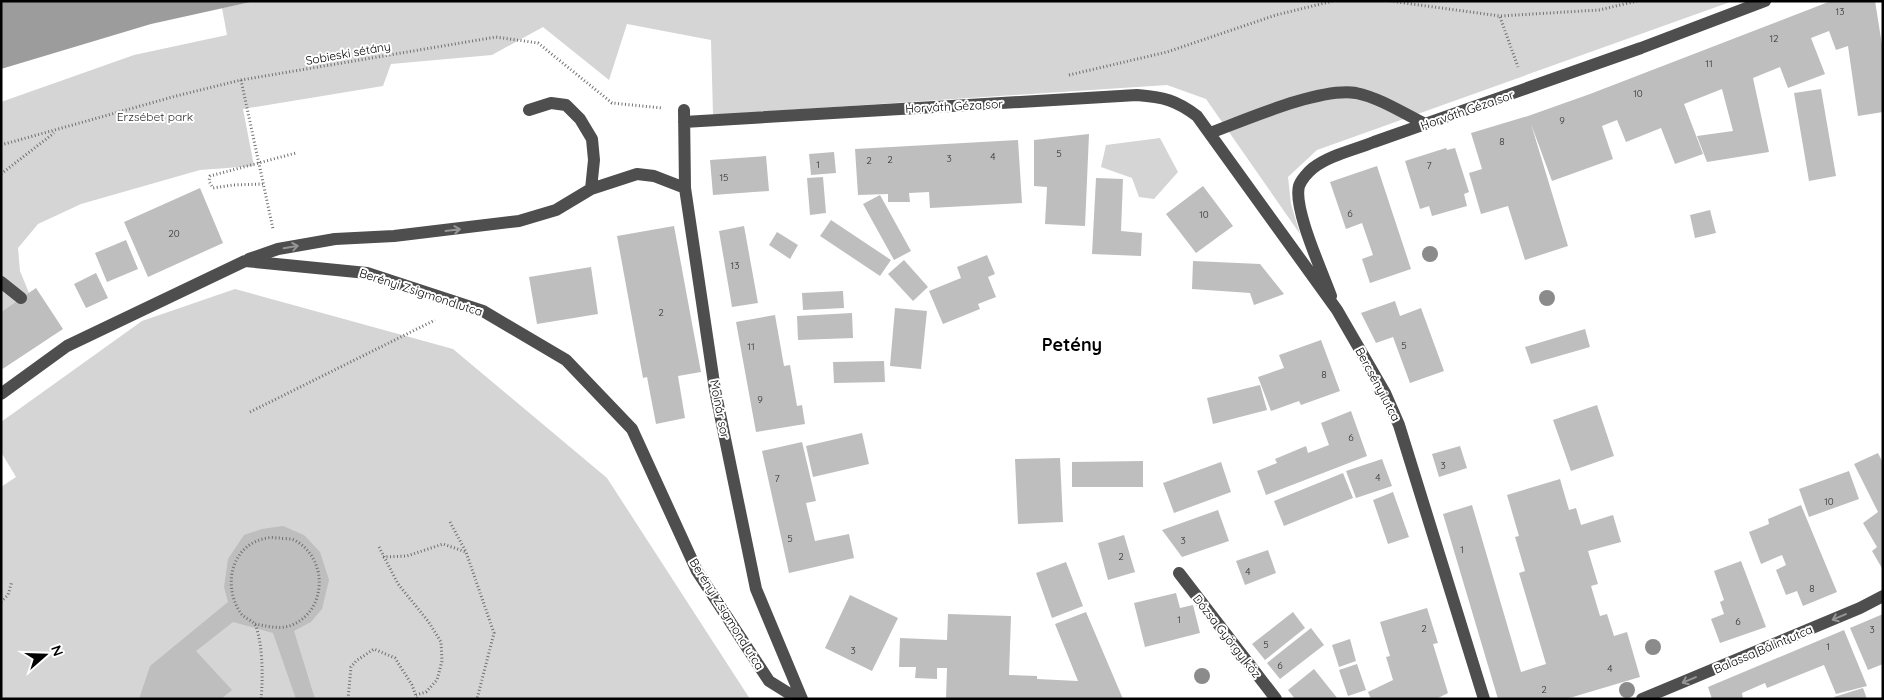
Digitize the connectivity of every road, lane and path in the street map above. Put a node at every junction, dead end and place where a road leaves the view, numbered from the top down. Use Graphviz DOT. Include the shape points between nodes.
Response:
graph roads {
  1 [pos="1333,1"];
  2 [pos="1390,1"];
  3 [pos="1637,1"];
  4 [pos="1765,1"];
  5 [pos="1500,16"];
  6 [pos="1066,76"];
  7 [pos="241,80"];
  8 [pos="1526,89"];
  9 [pos="528,110"];
  10 [pos="684,116"];
  11 [pos="1425,124"];
  12 [pos="57,131"];
  13 [pos="1210,133"];
  14 [pos="1,145"];
  15 [pos="296,153"];
  16 [pos="259,163"];
  17 [pos="1,174"];
  18 [pos="263,184"];
  19 [pos="685,188"];
  20 [pos="591,189"];
  21 [pos="271,217"];
  22 [pos="244,260"];
  23 [pos="1,282"];
  24 [pos="21,298"];
  25 [pos="1336,310"];
  26 [pos="441,319"];
  27 [pos="1,394"];
  28 [pos="250,412"];
  29 [pos="450,522"];
  30 [pos="379,547"];
  31 [pos="466,552"];
  32 [pos="383,557"];
  33 [pos="1179,573"];
  34 [pos="12,581"];
  35 [pos="1883,596"];
  36 [pos="1,602"];
  37 [pos="255,624"];
  38 [pos="416,697"];
  39 [pos="261,699"];
  40 [pos="348,699"];
  41 [pos="477,699"];
  42 [pos="800,699"];
  43 [pos="1276,699"];
  44 [pos="1484,699"];
  45 [pos="1642,699"];
  1 -- 6 [label="path" via="1276,15 1167,52"];
  2 -- 5 [label="path"];
  3 -- 5 [label="path" via="1599,10"];
  4 -- 8 [label="street, Horváth Géza sor"];
  5 -- 8 [label="path"];
  7 -- 10 [label="path, Sobieski sétány" via="496,37 538,43 612,103"];
  7 -- 12 [label="path, Sobieski sétány"];
  7 -- 16 [label="path"];
  8 -- 11 [label="street, Horváth Géza sor"];
  9 -- 20 [label="street" via="551,103 566,105 580,119 592,139"];
  10 -- 13 [label="street, Horváth Géza sor" via="1137,95 1164,97 1182,104"];
  10 -- 19 [label="street, Molnár sor"];
  11 -- 13 [label="street" via="1355,93 1301,100"];
  11 -- 25 [label="street, Horváth Géza sor" via="1328,160 1305,176 1300,186 1301,215"];
  12 -- 14 [label="path, Sobieski sétány"];
  12 -- 17 [label="path"];
  13 -- 25 [label="street, Bercsényi utca"];
  15 -- 16 [label="path"];
  16 -- 18 [label="path"];
  16 -- 18 [label="path" via="210,176 208,181 213,188"];
  18 -- 21 [label="path"];
  19 -- 20 [label="street" via="654,176 637,174"];
  19 -- 42 [label="street, Molnár sor" via="715,390 756,589"];
  22 -- 20 [label="street, one-way" via="278,249 335,240 518,221 556,210"];
  22 -- 27 [label="street" via="67,346"];
  22 -- 42 [label="street, Berényi Zsigmond utca" via="366,272 483,311 566,360 632,429 697,571 768,681"];
  23 -- 24 [label="street"];
  25 -- 44 [label="street, Bercsényi utca" via="1385,393 1399,425"];
  26 -- 28 [label="path" via="433,320"];
  29 -- 31 [label="path"];
  30 -- 32 [label="path"];
  31 -- 32 [label="path" via="443,544 407,556"];
  31 -- 41 [label="path" via="494,633"];
  32 -- 38 [label="path" via="404,592 442,642 437,680"];
  33 -- 43 [label="street, Dózsa György köz"];
  34 -- 36 [label="path" via="8,595"];
  35 -- 45 [label="street, Balassa Bálint utca, one-way"];
  37 -- 37 [label="path" via="240,614 233,596 233,564 245,547 268,537 292,539 310,552 317,565 320,584 315,606 291,625 275,628"];
  37 -- 39 [label="path" via="261,656"];
  38 -- 40 [label="path" via="395,658 374,649 351,666"];
}
